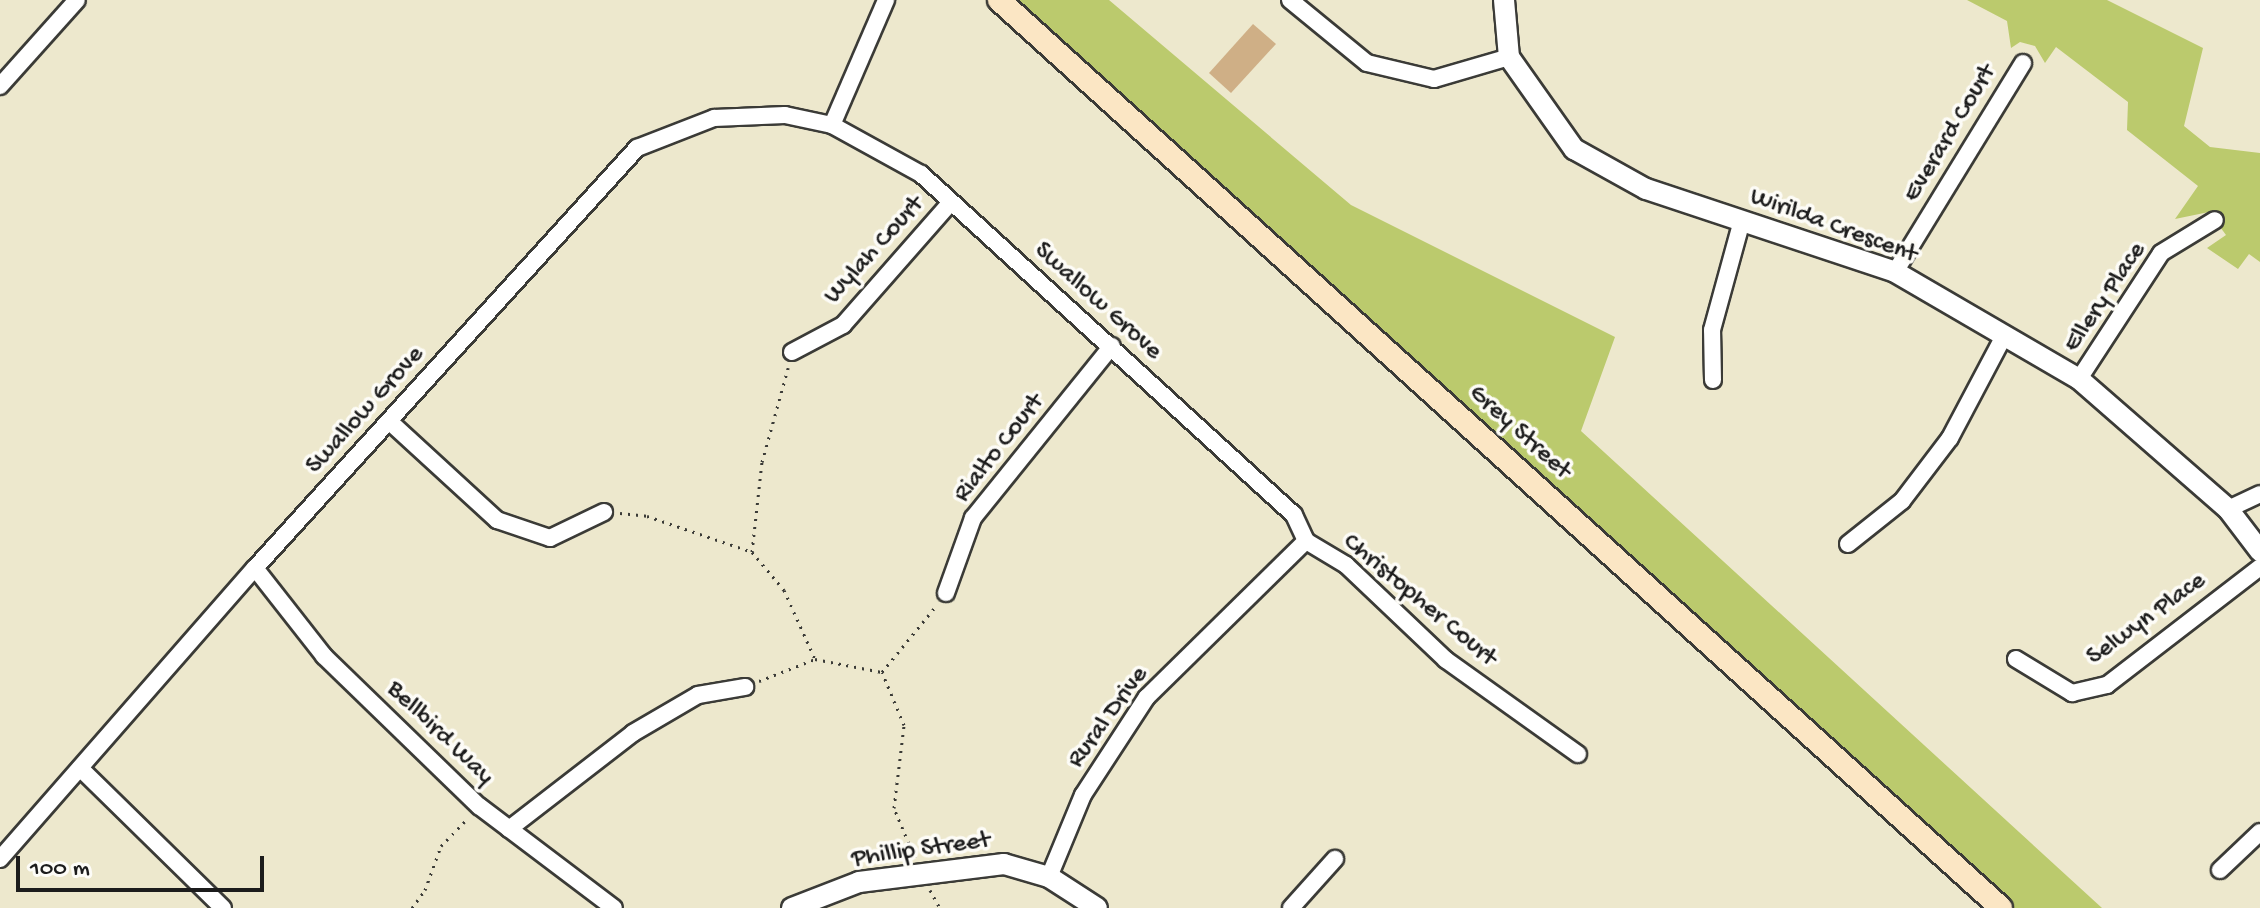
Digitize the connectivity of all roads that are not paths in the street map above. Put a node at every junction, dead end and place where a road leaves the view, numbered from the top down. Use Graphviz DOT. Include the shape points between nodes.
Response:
graph roads {
  1 [pos="77,0"];
  2 [pos="886,0"];
  3 [pos="999,0"];
  4 [pos="1290,0"];
  5 [pos="1504,0"];
  6 [pos="1509,57"];
  7 [pos="2023,63"];
  8 [pos="0,86"];
  9 [pos="832,125"];
  10 [pos="950,203"];
  11 [pos="1742,220"];
  12 [pos="2215,220"];
  13 [pos="1895,272"];
  14 [pos="2004,336"];
  15 [pos="1112,346"];
  16 [pos="792,352"];
  17 [pos="2079,379"];
  18 [pos="1713,380"];
  19 [pos="389,421"];
  20 [pos="2260,494"];
  21 [pos="2228,509"];
  22 [pos="604,512"];
  23 [pos="1306,541"];
  24 [pos="1848,544"];
  25 [pos="2260,551"];
  26 [pos="2260,567"];
  27 [pos="255,568"];
  28 [pos="946,593"];
  29 [pos="2016,659"];
  30 [pos="745,687"];
  31 [pos="1578,754"];
  32 [pos="80,768"];
  33 [pos="509,829"];
  34 [pos="2260,832"];
  35 [pos="0,859"];
  36 [pos="1335,859"];
  37 [pos="2220,870"];
  38 [pos="1049,877"];
  39 [pos="223,908"];
  40 [pos="614,908"];
  41 [pos="792,908"];
  42 [pos="1097,908"];
  43 [pos="1291,908"];
  44 [pos="2001,908"];
  1 -- 8 [label="street"];
  2 -- 9 [label="street"];
  3 -- 44 [label="main road, Grey Street"];
  4 -- 6 [label="street" via="1367,63 1434,79"];
  5 -- 6 [label="street"];
  6 -- 11 [label="street, Wirilda Crescent" via="1574,149 1646,189"];
  7 -- 13 [label="street, Everard Court"];
  9 -- 10 [label="street, Swallow Grove" via="921,174"];
  9 -- 19 [label="street, Swallow Grove" via="785,115 714,118 637,148"];
  10 -- 15 [label="street, Swallow Grove"];
  10 -- 16 [label="street, Wylah Court" via="843,325"];
  11 -- 13 [label="street, Wirilda Crescent"];
  11 -- 18 [label="street" via="1712,330"];
  12 -- 17 [label="street, Ellery Place" via="2161,253"];
  13 -- 14 [label="street, Wirilda Crescent"];
  14 -- 17 [label="street, Wirilda Crescent"];
  14 -- 24 [label="street" via="1950,438 1902,501"];
  15 -- 23 [label="street, Swallow Grove" via="1294,515"];
  15 -- 28 [label="street, Rialto Court" via="973,518"];
  17 -- 21 [label="street, Wirilda Crescent"];
  19 -- 22 [label="street" via="497,520 550,538"];
  19 -- 27 [label="street, Swallow Grove"];
  20 -- 21 [label="street"];
  21 -- 25 [label="street, Wirilda Crescent"];
  23 -- 31 [label="street, Christopher Court" via="1346,565 1446,660"];
  23 -- 38 [label="street, Rural Drive" via="1147,697 1083,795"];
  26 -- 29 [label="street, Selwyn Place" via="2107,685 2072,693"];
  27 -- 32 [label="street, Swallow Grove"];
  27 -- 33 [label="street, Bellbird Way" via="324,656"];
  30 -- 33 [label="street" via="698,695 633,733"];
  32 -- 35 [label="street, Swallow Grove"];
  32 -- 39 [label="street"];
  33 -- 40 [label="street, Bellbird Way"];
  34 -- 37 [label="street"];
  36 -- 43 [label="street"];
  38 -- 41 [label="street, Phillip Street" via="1004,864 921,874 859,882"];
  38 -- 42 [label="street, Phillip Street"];
}
